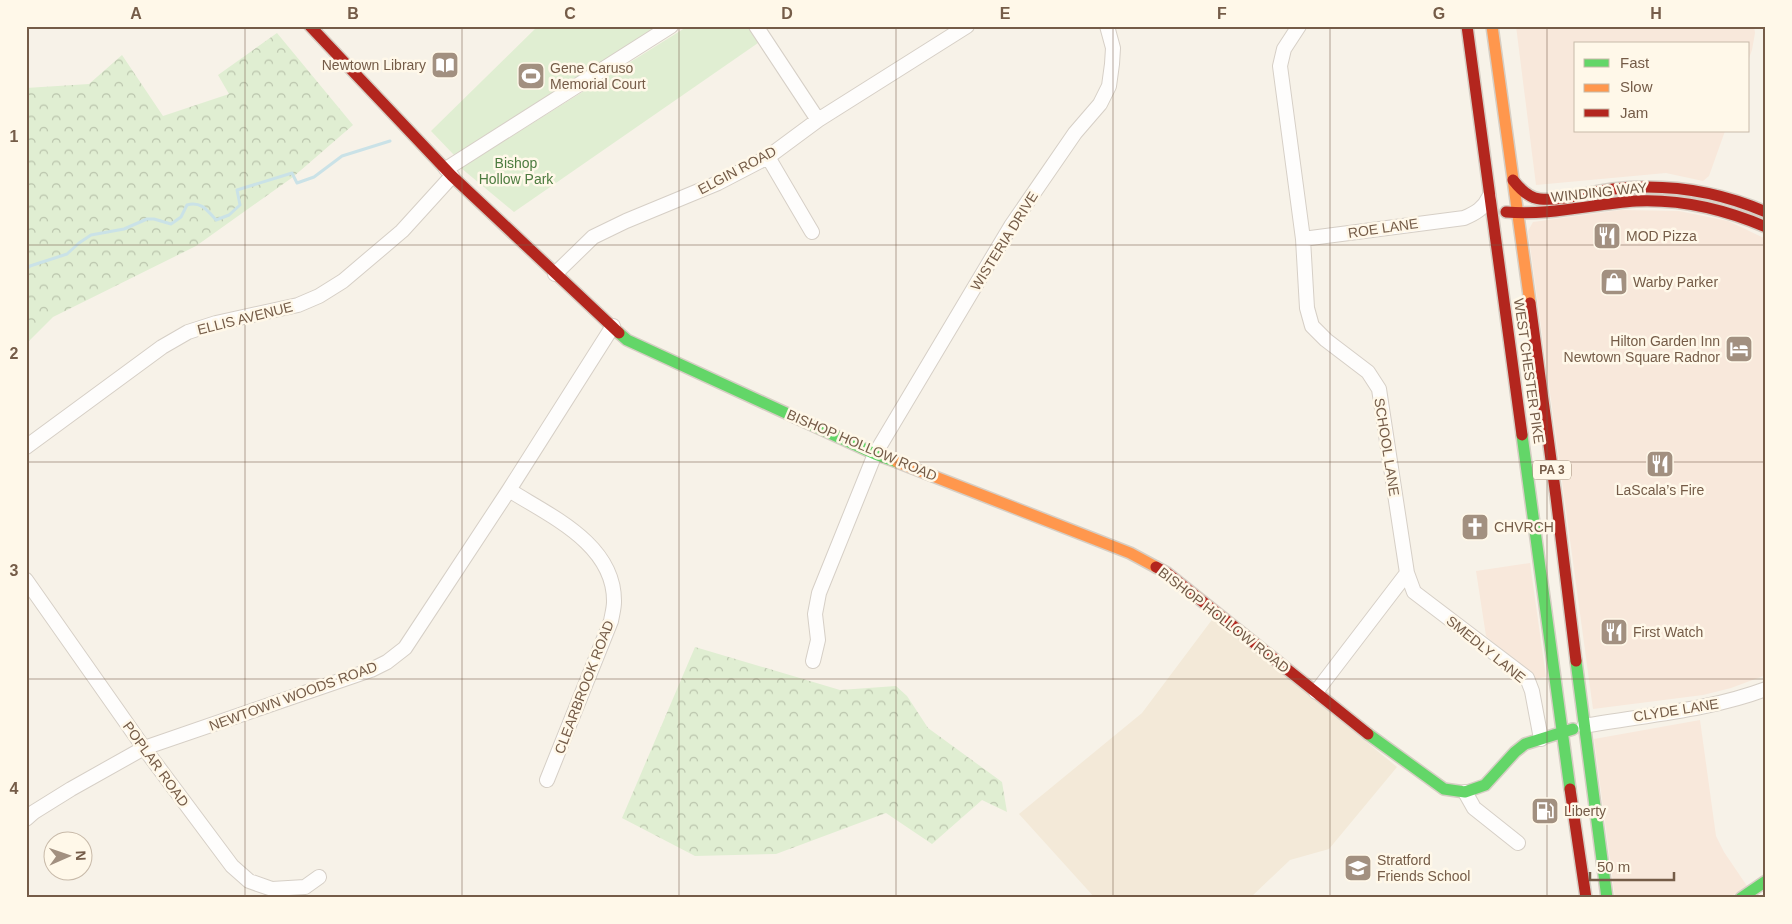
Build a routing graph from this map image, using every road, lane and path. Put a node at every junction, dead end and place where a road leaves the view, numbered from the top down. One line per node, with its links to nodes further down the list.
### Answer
1 (310, 26): 11 (main road, BISHOP HOLLOW ROAD)
2 (671, 26): 11 (street, ELLIS AVENUE)
3 (756, 26): 9 (street)
4 (967, 26): 9 (street, ELGIN ROAD)
5 (1108, 26): 25 (street, WISTERIA DRIVE)
6 (1299, 26): 21 (street, SCHOOL LANE)
7 (1467, 26): 13 (main road, WEST CHESTER PIKE / PA 3)
8 (1492, 26): 12 (main road, WEST CHESTER PIKE / PA 3)
9 (818, 120): 10 (street, ELGIN ROAD)
10 (768, 157): 19 (street); 22 (street, ELGIN ROAD)
11 (449, 172): 22 (main road, BISHOP HOLLOW ROAD); 24 (street, ELLIS AVENUE)
12 (1513, 180): 15 (main road, WINDING WAY); 16 (main road, WEST CHESTER PIKE / PA 3)
13 (1490, 193): 14 (main road, WEST CHESTER PIKE / PA 3); 17 (street, ROE LANE)
14 (1492, 211): 16 (main road, WINDING WAY); 20 (main road, WEST CHESTER PIKE / PA 3)
15 (1766, 212)
16 (1518, 214): 18 (main road, WINDING WAY); 32 (main road, WEST CHESTER PIKE / PA 3)
17 (1464, 218): 20 (street, ROE LANE); 21 (street, ROE LANE)
18 (1766, 227)
19 (812, 232)
20 (1496, 235): 33 (main road, WEST CHESTER PIKE / PA 3)
21 (1302, 239): 27 (street, SCHOOL LANE)
22 (555, 274): 23 (main road, BISHOP HOLLOW ROAD)
23 (613, 326): 25 (main road, BISHOP HOLLOW ROAD); 26 (street, NEWTOWN WOODS ROAD)
24 (26, 447)
25 (874, 454): 29 (street, WISTERIA DRIVE); 31 (main road, BISHOP HOLLOW ROAD)
26 (509, 490): 35 (street, NEWTOWN WOODS ROAD); 36 (street, CLEARBROOK ROAD)
27 (1407, 574): 31 (street); 34 (street, SMEDLY LANE)
28 (26, 580): 35 (street, POPLAR ROAD)
29 (812, 661)
30 (1766, 688): 32 (street, CLYDE LANE)
31 (1316, 692): 37 (main road, BISHOP HOLLOW ROAD)
32 (1584, 726): 33 (main road); 43 (main road, WEST CHESTER PIKE / PA 3)
33 (1562, 731): 34 (main road); 42 (main road, WEST CHESTER PIKE / PA 3)
34 (1541, 739): 37 (main road)
35 (144, 748): 38 (street, NEWTOWN WOODS ROAD); 40 (street, POPLAR ROAD)
36 (547, 780)
37 (1465, 792): 39 (street)
38 (26, 819)
39 (1518, 842)
40 (319, 877)
41 (1766, 882): 44 (main road)
42 (1586, 898)
43 (1607, 898)
44 (1741, 898)

